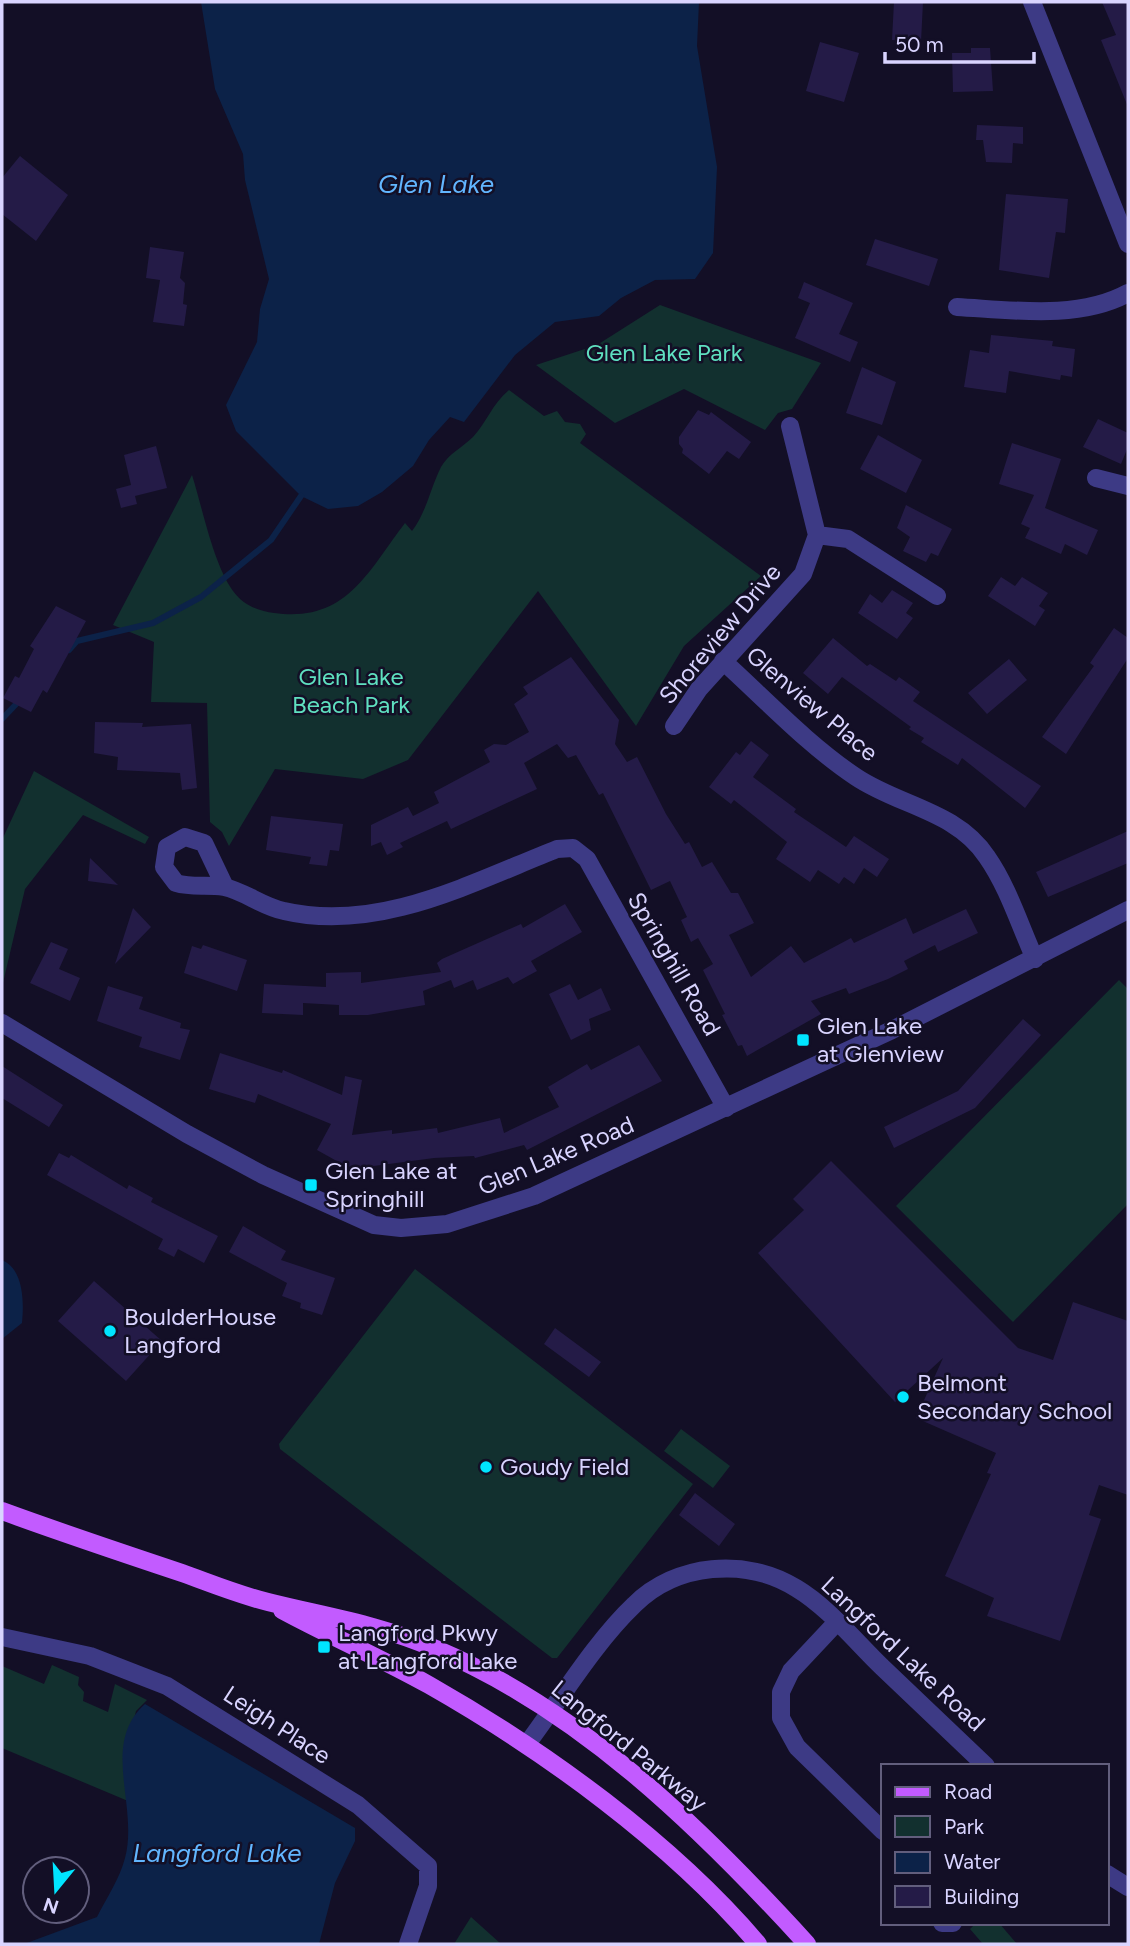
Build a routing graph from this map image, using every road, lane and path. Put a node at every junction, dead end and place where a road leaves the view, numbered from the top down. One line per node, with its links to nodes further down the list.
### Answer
1 (1032, 2): 2 (street)
2 (1128, 244)
3 (1128, 293): 4 (street)
4 (957, 307)
5 (790, 426): 8 (street)
6 (1096, 478): 7 (street)
7 (1128, 486)
8 (817, 535): 9 (street); 10 (street, Shoreview Drive)
9 (937, 596)
10 (723, 661): 11 (street, Shoreview Drive); 14 (street, Glenview Place)
11 (674, 726)
12 (225, 887): 16 (street, Springhill Road)
13 (1128, 910): 14 (street, Glen Lake Road)
14 (1035, 959): 16 (street, Glen Lake Road)
15 (2, 1023): 16 (street, Glen Lake Road)
16 (726, 1108)
17 (2, 1511): 18 (main road, Langford Parkway)
18 (266, 1602): 21 (main road, Langford Parkway); 22 (main road, Langford Parkway)
19 (836, 1623): 21 (street, Langford Lake Road); 23 (street, Langford Lake Road); 24 (street)
20 (2, 1637): 27 (street, Leigh Place)
21 (551, 1712): 22 (street, Langford Lake Road); 29 (main road, Langford Parkway)
22 (527, 1744): 28 (main road, Langford Parkway)
23 (984, 1764)
24 (881, 1829)
25 (1109, 1875): 26 (street)
26 (1128, 1887)
27 (408, 1944)
28 (758, 1944)
29 (807, 1944)

